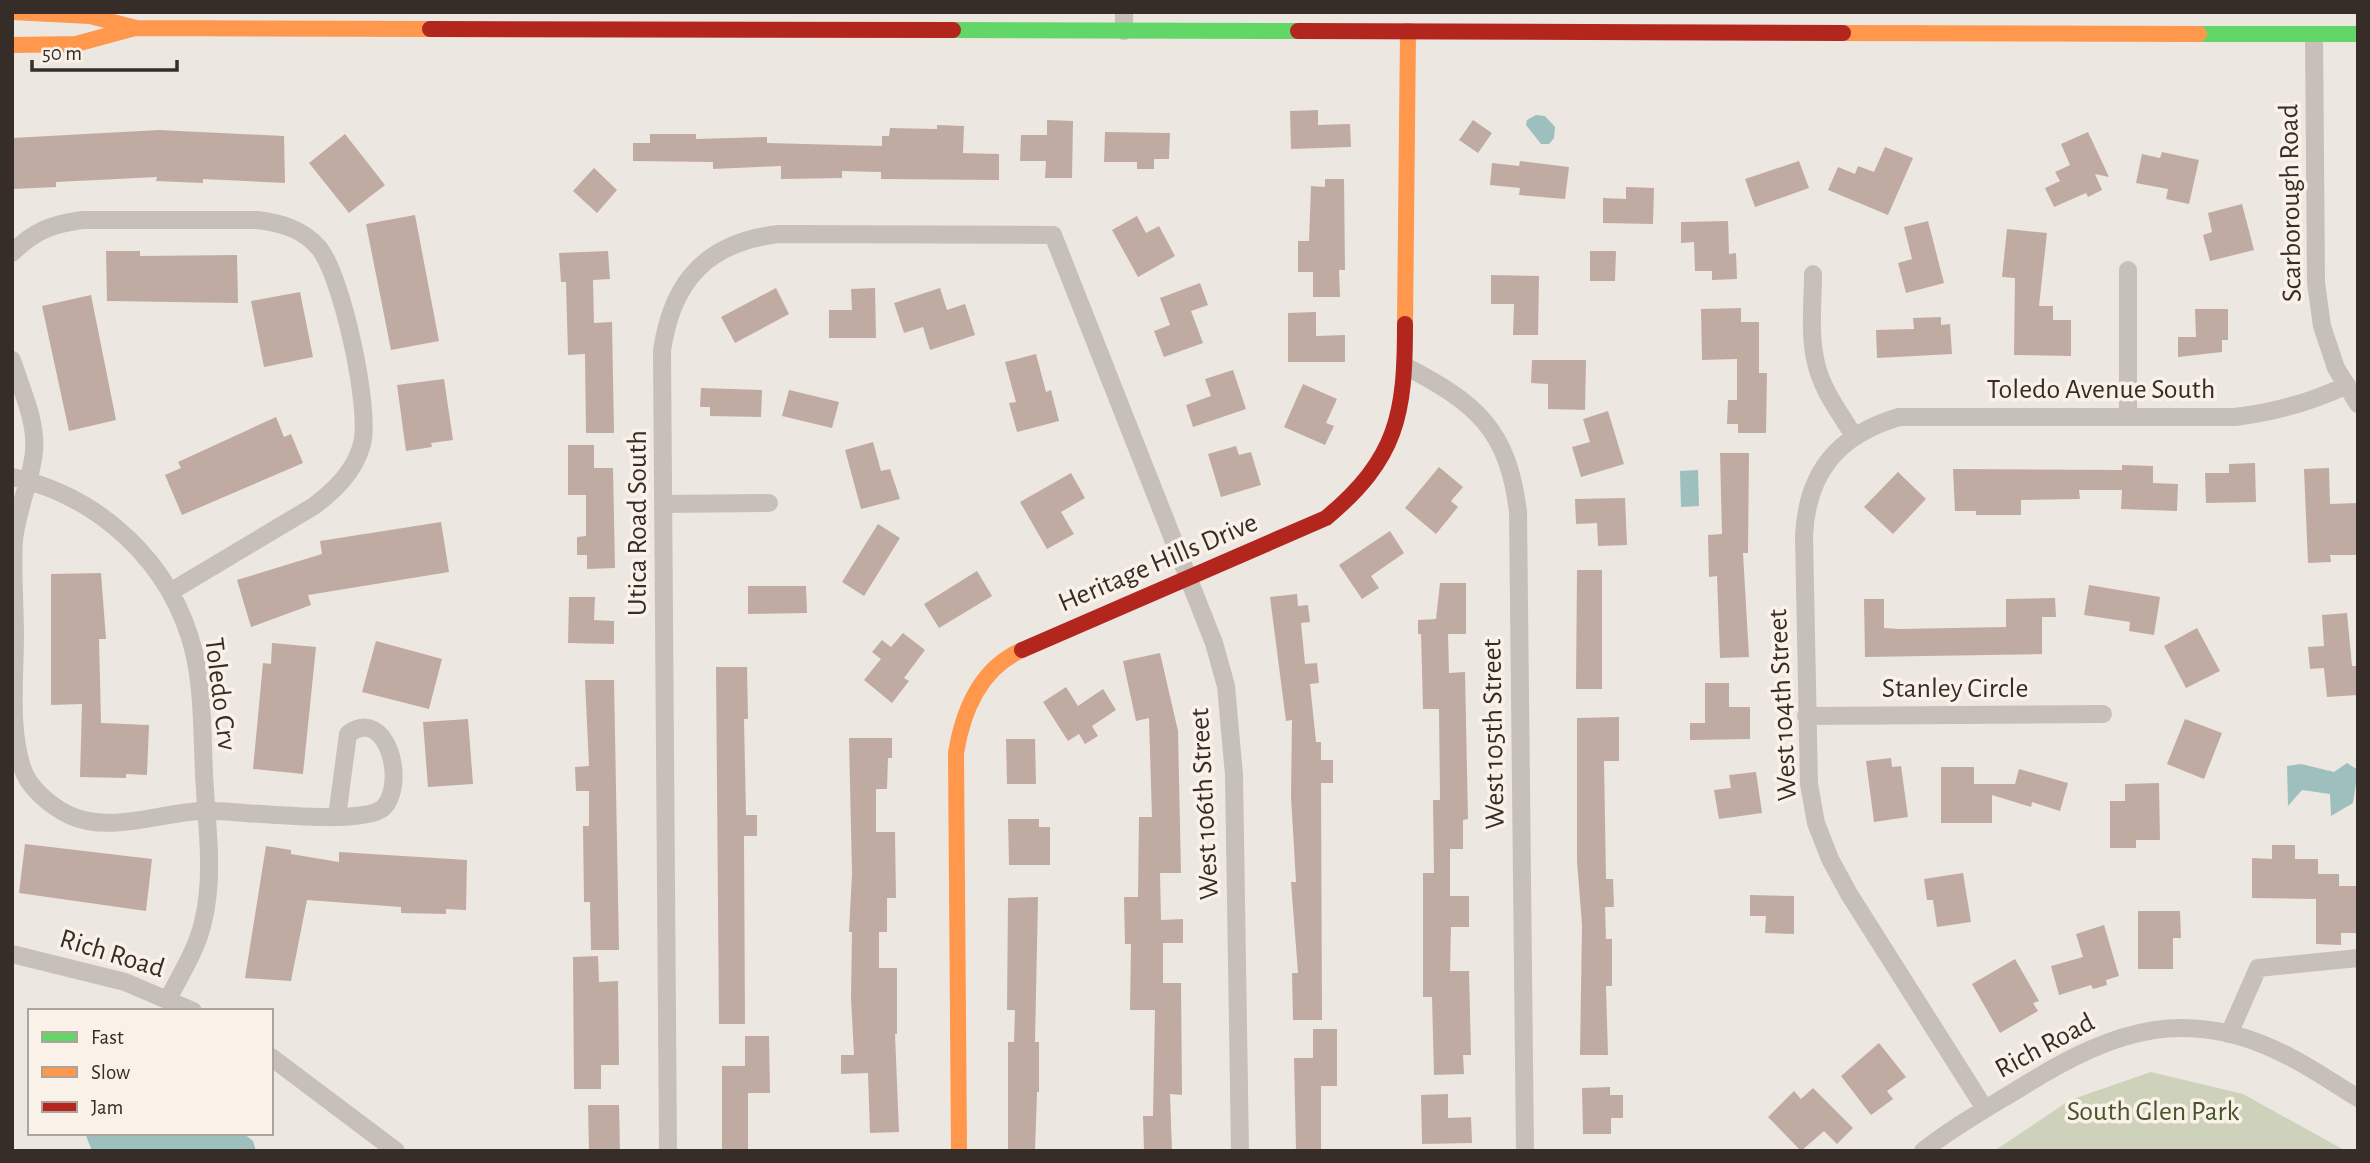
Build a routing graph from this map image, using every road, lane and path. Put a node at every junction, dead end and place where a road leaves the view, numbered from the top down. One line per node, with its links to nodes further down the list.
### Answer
1 (12, 12): 3 (main road)
2 (1124, 12): 4 (street)
3 (136, 28): 4 (main road); 8 (main road)
4 (1124, 31): 5 (main road)
5 (1408, 31): 7 (main road); 14 (main road, Heritage Hills Drive)
6 (2358, 34): 7 (main road)
7 (2314, 35): 15 (street, Scarborough Road)
8 (12, 45)
9 (1053, 235): 21 (street, Utica Road South); 22 (street, West 106th Street)
10 (12, 253): 23 (street)
11 (2128, 270): 17 (street)
12 (1813, 274): 18 (street)
13 (12, 360): 19 (street)
14 (1405, 366): 22 (main road, Heritage Hills Drive); 40 (street, West 105th Street)
15 (2347, 385): 16 (street, Scarborough Road); 17 (street, Toledo Avenue South)
16 (2358, 404)
17 (2128, 417): 18 (street, Toledo Avenue South)
18 (1854, 436): 25 (street, West 104th Street)
19 (20, 478): 23 (street, Toledo Crv); 26 (street)
20 (769, 503): 21 (street)
21 (664, 505): 37 (street, Utica Road South)
22 (1188, 580): 38 (main road, Heritage Hills Drive); 39 (street, West 106th Street)
23 (170, 592): 26 (street, Toledo Crv)
24 (2103, 714): 25 (street, Stanley Circle)
25 (1806, 716): 35 (street, West 104th Street)
26 (206, 810): 27 (street); 30 (street, Toledo Crv)
27 (337, 817): 27 (street)
28 (12, 954): 30 (street, Rich Road)
29 (2358, 958): 32 (street)
30 (168, 999): 31 (street, Rich Road)
31 (189, 1009)
32 (2229, 1034): 34 (street, Rich Road); 35 (street, Rich Road)
33 (273, 1059): 36 (street)
34 (2358, 1098)
35 (1985, 1109): 41 (street, Rich Road)
36 (396, 1151)
37 (668, 1151)
38 (959, 1151)
39 (1240, 1151)
40 (1525, 1151)
41 (1923, 1151)

